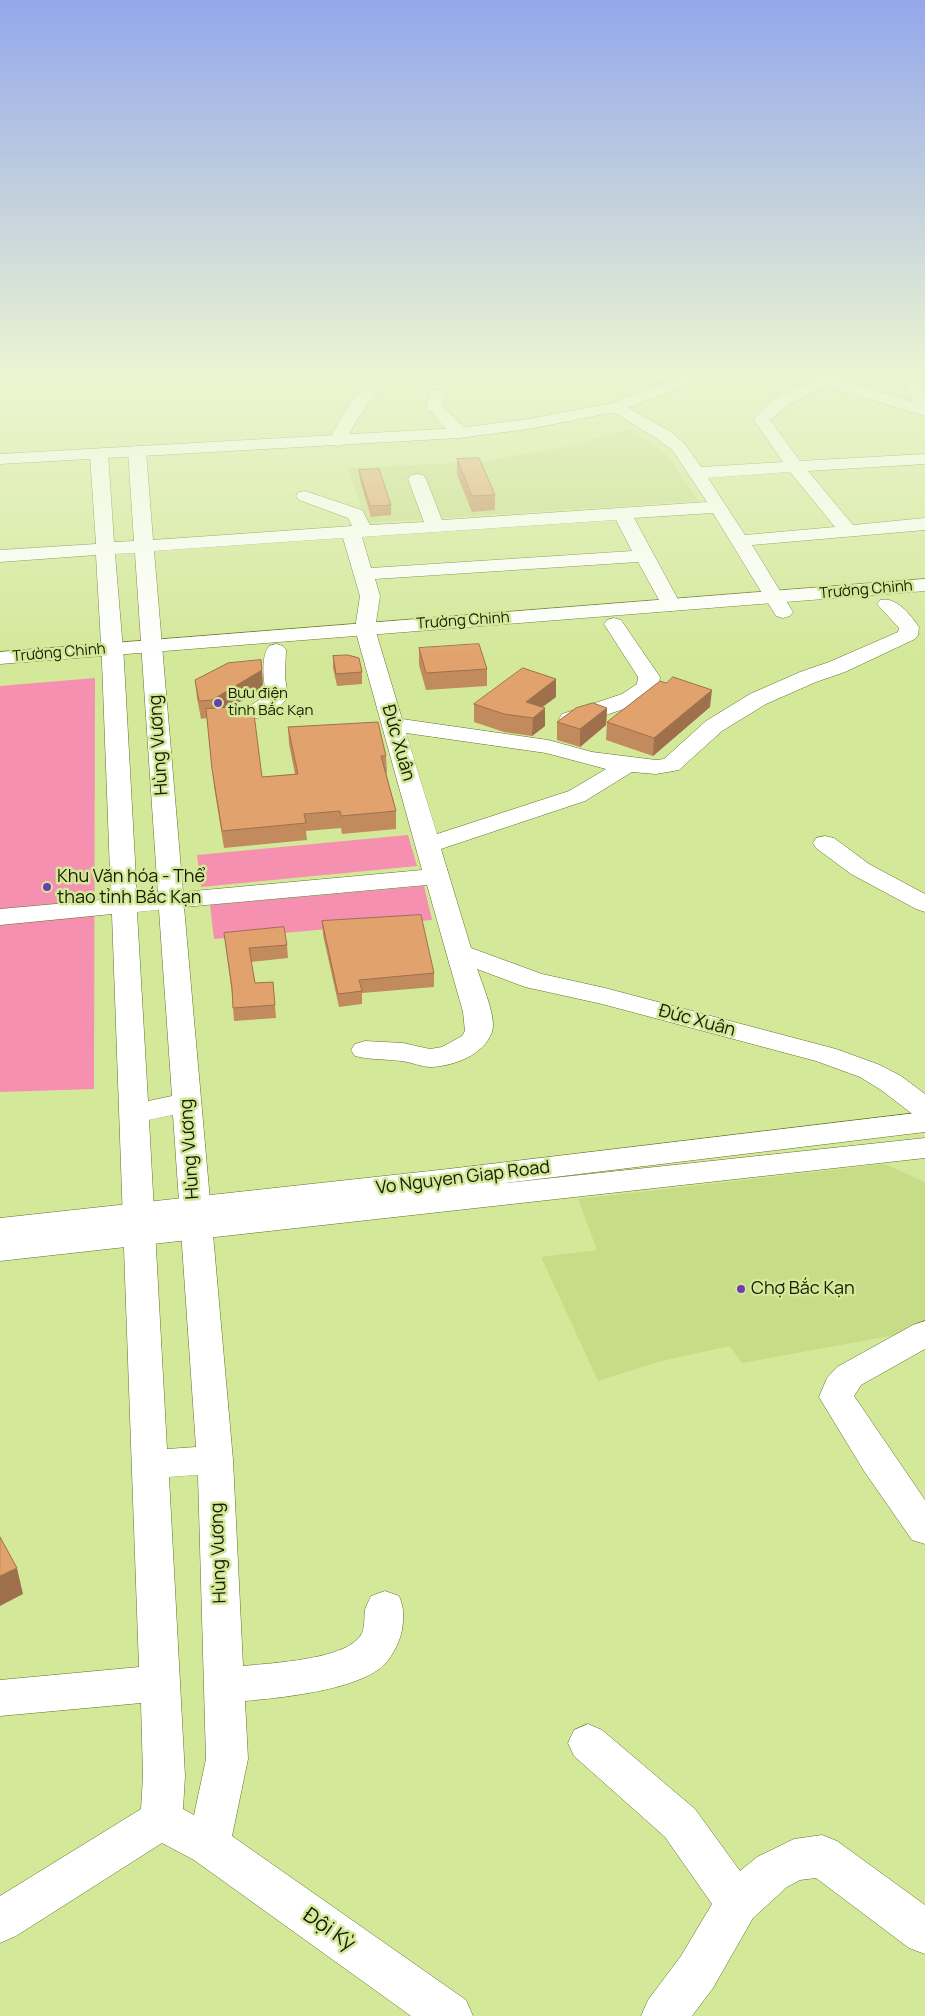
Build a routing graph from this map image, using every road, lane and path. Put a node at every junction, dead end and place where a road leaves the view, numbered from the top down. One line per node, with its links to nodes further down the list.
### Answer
1 (100, 469): 17 (main road)
2 (138, 469): 16 (main road, Hùng Vương)
3 (692, 469): 6 (main road)
4 (760, 469): 6 (main road)
5 (797, 469): 13 (main road)
6 (695, 473): 9 (main road)
7 (417, 478): 12 (main road)
8 (305, 496): 14 (main road, Đức Xuân)
9 (719, 507): 10 (main road); 15 (main road)
10 (622, 514): 12 (main road); 19 (main road)
11 (925, 524): 13 (main road)
12 (436, 526): 14 (main road)
13 (848, 531): 15 (main road)
14 (357, 532): 16 (main road); 20 (main road, Đức Xuân)
15 (739, 541): 25 (main road)
16 (144, 546): 17 (main road); 29 (main road, Hùng Vương)
17 (105, 549): 18 (main road); 30 (main road)
18 (0, 556)
19 (645, 556): 20 (main road); 24 (main road)
20 (363, 574): 27 (main road, Đức Xuân)
21 (925, 585): 25 (main road, Trường Chinh)
22 (925, 602): 23 (main road, Trường Chinh)
23 (887, 604): 25 (main road, Trường Chinh); 36 (main road)
24 (671, 605): 25 (main road, Trường Chinh); 26 (main road, Trường Chinh)
25 (778, 605): 26 (main road, Trường Chinh)
26 (611, 617): 27 (main road, Trường Chinh); 34 (main road)
27 (367, 636): 28 (main road, Trường Chinh); 29 (main road, Trường Chinh); 35 (main road, Đức Xuân)
28 (276, 650): 29 (main road, Trường Chinh); 33 (main road)
29 (151, 652): 30 (main road, Trường Chinh); 40 (main road, Hùng Vương)
30 (112, 655): 31 (main road, Trường Chinh); 32 (main road, Trường Chinh); 42 (main road)
31 (0, 658)
32 (0, 670)
33 (255, 713)
34 (568, 719)
35 (393, 724): 36 (main road); 38 (main road, Đức Xuân)
36 (627, 765): 38 (main road)
37 (825, 843): 41 (main road)
38 (428, 845): 39 (main road, Đức Xuân)
39 (437, 876): 40 (main road); 44 (main road, Đức Xuân)
40 (171, 901): 42 (main road); 46 (main road, Hùng Vương)
41 (925, 904)
42 (124, 906): 43 (main road); 48 (main road)
43 (0, 917)
44 (460, 953): 45 (main road, Đức Xuân); 47 (main road, Đức Xuân)
45 (365, 1050)
46 (186, 1103): 48 (main road); 51 (main road, Hùng Vương)
47 (925, 1109)
48 (133, 1113): 52 (main road)
49 (925, 1122): 51 (main road, Vo Nguyen Giap Road)
50 (925, 1148): 51 (main road, Vo Nguyen Giap Road)
51 (195, 1218): 52 (main road, Vo Nguyen Giap Road); 56 (main road, Hùng Vương)
52 (138, 1224): 53 (main road, Vo Nguyen Giap Road); 54 (main road, Vo Nguyen Giap Road); 57 (main road)
53 (0, 1228)
54 (0, 1250)
55 (925, 1334): 58 (main road)
56 (215, 1460): 57 (main road); 61 (main road, Hùng Vương)
57 (149, 1464): 60 (main road)
58 (925, 1529)
59 (385, 1608): 61 (main road)
60 (160, 1684): 62 (main road); 64 (main road)
61 (224, 1685): 65 (main road, Hùng Vương)
62 (0, 1698)
63 (588, 1743): 66 (main road)
64 (161, 1820): 65 (main road, Đội Kỳ); 67 (main road)
65 (209, 1845): 69 (main road, Đội Kỳ)
66 (737, 1903): 68 (main road); 70 (main road)
67 (0, 1921)
68 (925, 1932)
69 (450, 2016)
70 (664, 2016)

